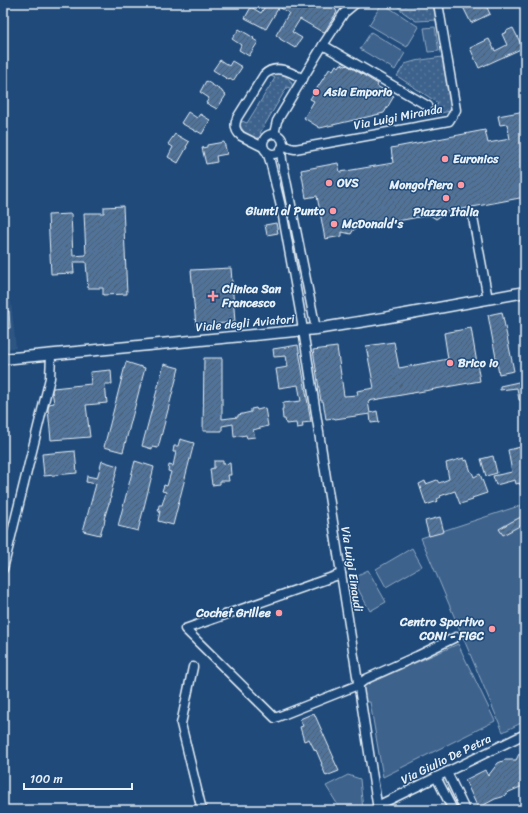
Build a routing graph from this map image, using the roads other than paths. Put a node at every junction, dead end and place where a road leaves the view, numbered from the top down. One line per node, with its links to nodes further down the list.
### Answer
1 (356, 3): 3 (street)
2 (438, 3): 7 (street, Via Luigi Miranda)
3 (323, 44): 4 (street); 5 (street, Via Luigi Miranda)
4 (302, 79): 6 (street); 8 (street)
5 (428, 106)
6 (274, 134): 7 (street); 8 (street)
7 (282, 147): 8 (street); 9 (street)
8 (265, 150): 10 (street)
9 (285, 174): 10 (street); 12 (street)
10 (274, 177): 13 (street)
11 (473, 218): 15 (street)
12 (300, 250): 13 (street); 16 (street)
13 (289, 252): 17 (street)
14 (525, 292): 15 (main road, Viale degli Aviatori)
15 (488, 299): 16 (main road, Viale degli Aviatori)
16 (316, 329): 17 (main road, Viale degli Aviatori)
17 (303, 331): 18 (main road, Viale degli Aviatori); 21 (street, Via Luigi Einaudi)
18 (52, 355): 19 (main road, Viale degli Aviatori); 20 (street)
19 (3, 359)
20 (3, 569)
21 (341, 574): 24 (street, Via Luigi Einaudi); 24 (street)
22 (456, 637): 24 (street)
23 (193, 667): 29 (street)
24 (358, 685): 28 (street, Via Luigi Einaudi)
25 (525, 734): 26 (street, Via Giulio De Petra)
26 (447, 772): 27 (street, Via Giulio De Petra); 31 (street)
27 (436, 777): 28 (street, Via Giulio De Petra); 30 (street)
28 (377, 808)
29 (202, 810)
30 (453, 810)
31 (464, 810)

